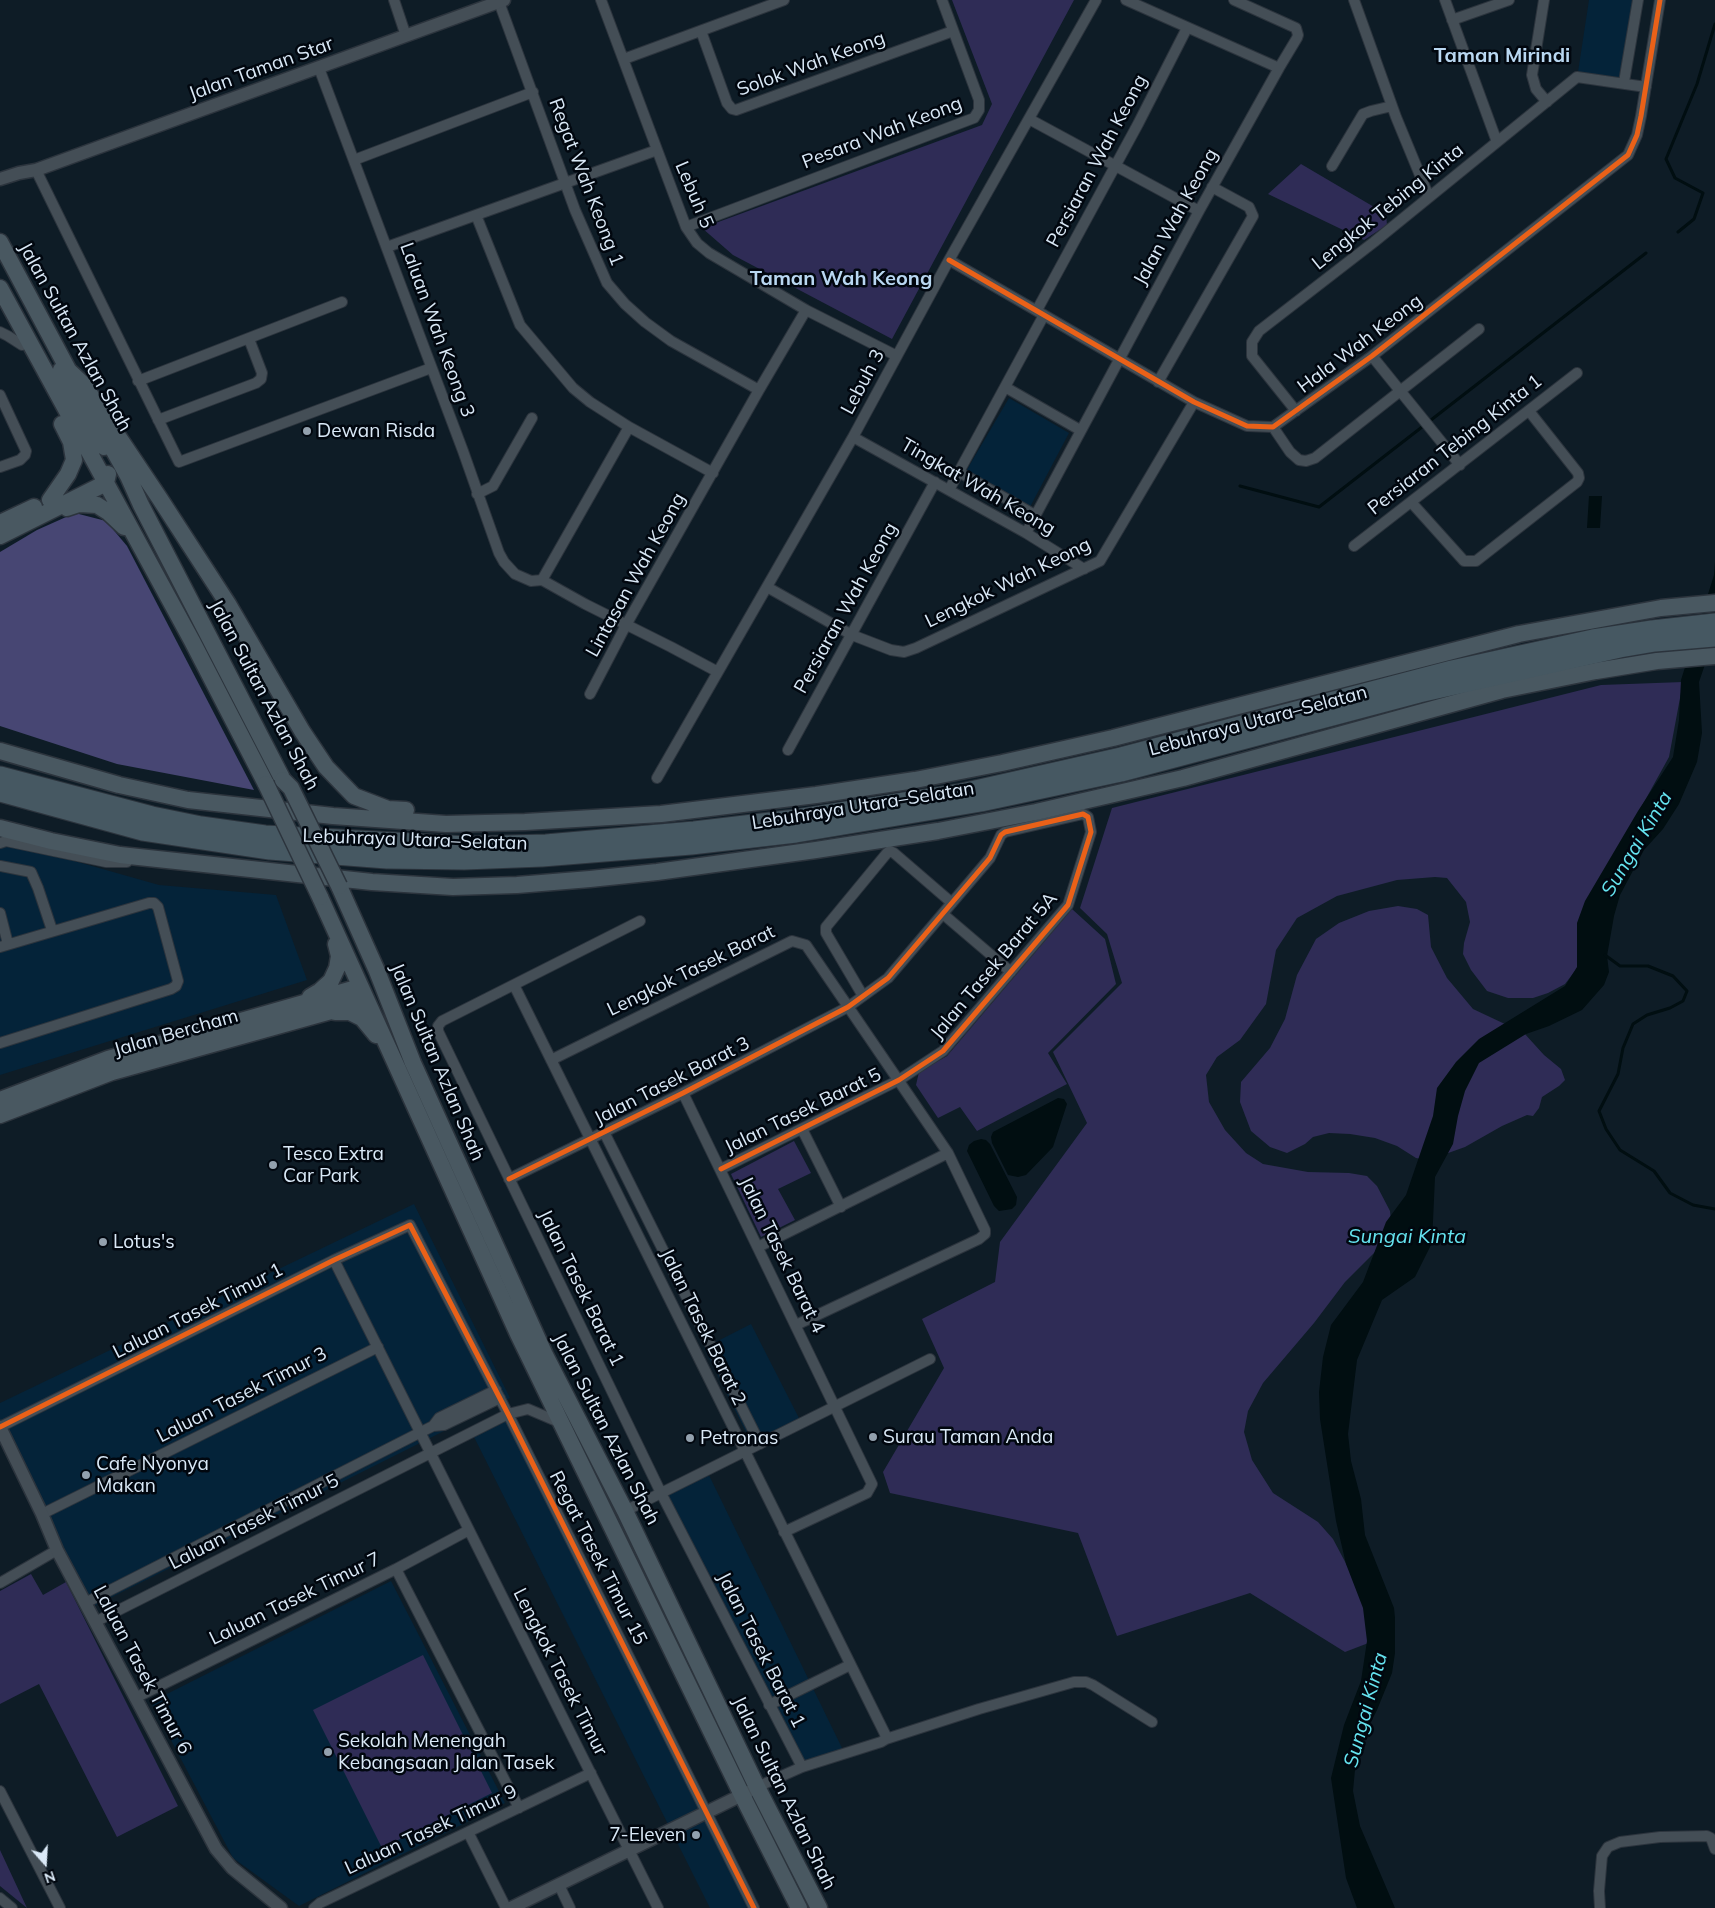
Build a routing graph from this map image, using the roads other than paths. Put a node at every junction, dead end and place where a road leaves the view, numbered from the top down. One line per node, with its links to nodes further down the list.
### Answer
1 (394, 0): 21 (street)
2 (601, 0): 22 (street, Lebuh 5)
3 (784, 0): 19 (street)
4 (942, 0): 20 (street, Pesara Wah Keong)
5 (1096, 0): 30 (street, Lebuh 3)
6 (1126, 0): 16 (street)
7 (1153, 0): 16 (street)
8 (1234, 0): 24 (street, Jalan Wah Keong)
9 (1354, 0): 29 (street)
10 (1445, 0): 17 (street)
11 (1508, 0): 17 (street)
12 (1544, 0): 28 (street)
13 (1638, 0): 25 (street)
14 (1660, 0): 26 (street, Hala Wah Keong)
15 (502, 1): 21 (street, Jalan Taman Star); 27 (street, Regat Wah Keong 1)
16 (1148, 10): 18 (street)
17 (1452, 20): 31 (street)
18 (1187, 28): 24 (street); 34 (street, Persiaran Wah Keong)
19 (700, 31): 20 (street, Solok Wah Keong); 22 (street)
20 (953, 31): 44 (street, Pesara Wah Keong)
21 (406, 36): 23 (street, Jalan Taman Star)
22 (624, 59): 32 (street, Lebuh 5)
23 (320, 68): 33 (street, Laluan Wah Keong 3); 36 (street, Jalan Taman Star)
24 (1279, 68): 40 (street, Jalan Wah Keong)
25 (1624, 82): 26 (street, Lengkok Tebing Kinta); 28 (street, Lengkok Tebing Kinta)
26 (1646, 86): 59 (street, Hala Wah Keong)
27 (533, 92): 33 (street); 38 (street, Regat Wah Keong 1)
28 (1547, 102): 31 (street, Lengkok Tebing Kinta)
29 (1392, 106): 35 (street); 41 (street)
30 (1029, 119): 34 (street); 48 (street, Lebuh 3)
31 (1497, 142): 41 (street, Lengkok Tebing Kinta)
32 (657, 150): 38 (street); 44 (street, Lebuh 5)
33 (354, 160): 46 (street, Laluan Wah Keong 3)
34 (1115, 166): 42 (street); 53 (street, Persiaran Wah Keong)
35 (1332, 166)
36 (33, 171): 37 (street, Jalan Taman Star); 39 (street, Jalan Taman Star); 64 (street)
37 (0, 179)
38 (565, 183): 43 (street); 67 (street, Regat Wah Keong 1)
39 (0, 187)
40 (1212, 187): 42 (street, Jalan Wah Keong); 65 (street)
41 (1429, 197): 71 (street, Lengkok Tebing Kinta)
42 (1199, 211): 60 (street, Jalan Wah Keong)
43 (476, 215): 46 (street); 76 (street)
44 (686, 227): 52 (street, Lebuh 5)
45 (0, 242): 62 (main road, Jalan Sultan Azlan Shah)
46 (387, 247): 61 (street, Laluan Wah Keong 3)
47 (0, 257): 81 (main road)
48 (949, 260): 53 (street); 58 (street, Lebuh 3)
49 (0, 288): 81 (main road, Jalan Sultan Azlan Shah)
50 (342, 302): 56 (street)
51 (0, 304): 57 (main road)
52 (806, 310): 58 (street, Lebuh 5); 67 (street, Lintasan Wah Keong)
53 (1040, 312): 60 (street); 66 (street, Persiaran Wah Keong)
54 (1479, 329): 68 (street)
55 (0, 332): 57 (street)
56 (249, 339): 64 (street); 74 (street)
57 (22, 345): 89 (main road)
58 (898, 356): 78 (street, Lebuh 3)
59 (1372, 356): 68 (street); 71 (street, Hala Wah Keong)
60 (1118, 358): 65 (street); 77 (street, Jalan Wah Keong)
61 (431, 368): 74 (street); 86 (street, Laluan Wah Keong 3)
62 (67, 369): 88 (main road, Jalan Sultan Azlan Shah); 115 (main road)
63 (1577, 372): 72 (street, Persiaran Tebing Kinta 1)
64 (138, 381): 74 (street)
65 (1158, 382): 70 (street)
66 (1005, 387): 77 (street); 82 (street, Persiaran Wah Keong)
67 (759, 390): 83 (street, Lintasan Wah Keong)
68 (1400, 390): 75 (street); 79 (street)
69 (0, 395): 80 (street)
70 (1194, 402): 75 (street); 96 (street, Lengkok Wah Keong)
71 (1296, 411): 75 (street, Hala Wah Keong)
72 (1529, 411): 79 (street, Persiaran Tebing Kinta 1); 87 (street)
73 (532, 418): 86 (street)
74 (158, 420)
75 (1273, 426)
76 (629, 427): 83 (street); 97 (street)
77 (1080, 430): 90 (street, Jalan Wah Keong)
78 (853, 437): 84 (street, Tingkat Wah Keong); 98 (street, Lebuh 3)
79 (1460, 465): 87 (street, Persiaran Tebing Kinta 1)
80 (0, 467)
81 (103, 469): 88 (main road); 89 (main road); 94 (main road, Jalan Sultan Azlan Shah)
82 (958, 472): 85 (street, Persiaran Wah Keong); 90 (street, Tingkat Wah Keong)
83 (713, 473): 101 (street, Lintasan Wah Keong)
84 (935, 482): 85 (street, Tingkat Wah Keong); 102 (street, Persiaran Wah Keong)
85 (949, 490): 92 (street, Tingkat Wah Keong)
86 (477, 494): 97 (street, Laluan Wah Keong 3)
87 (1411, 502): 95 (street, Persiaran Tebing Kinta 1)
88 (141, 505): 121 (main road, Jalan Sultan Azlan Shah, bridge)
89 (49, 506): 91 (main road); 93 (main road); 94 (main road)
90 (1035, 515): 92 (street, Jalan Wah Keong)
91 (0, 523)
92 (1026, 533): 96 (street, Tingkat Wah Keong)
93 (0, 536)
94 (138, 544): 121 (main road, Jalan Sultan Azlan Shah, bridge)
95 (1354, 546)
96 (1084, 569): 102 (street, Lengkok Wah Keong)
97 (542, 580): 101 (street, Laluan Wah Keong 3)
98 (767, 587): 102 (street, Lengkok Wah Keong); 106 (street, Lebuh 3)
99 (1715, 603): 115 (main road)
100 (1715, 623): 103 (highway, Lebuhraya Utara–Selatan)
101 (626, 625): 106 (street, Laluan Wah Keong 3); 107 (street, Lintasan Wah Keong)
102 (852, 635): 109 (street, Persiaran Wah Keong)
103 (1653, 636): 104 (highway, Lebuhraya Utara–Selatan); 111 (highway, Lebuhraya Utara–Selatan); 114 (highway, Lebuhraya Utara–Selatan)
104 (1715, 637)
105 (1715, 656): 119 (main road)
106 (718, 672): 112 (street, Lebuh 3)
107 (590, 694)
108 (0, 741): 113 (main road)
109 (788, 750)
110 (0, 751): 113 (main road)
111 (0, 776)
112 (657, 778)
113 (119, 785): 115 (main road)
114 (0, 792)
115 (525, 822)
116 (1036, 825): 122 (street, Jalan Tasek Barat 3); 129 (street, Jalan Tasek Barat 5A)
117 (0, 828): 119 (main road)
118 (0, 843): 119 (street)
119 (168, 861)
120 (0, 866): 127 (street)
121 (330, 891): 125 (main road, Jalan Sultan Azlan Shah); 131 (main road); 135 (main road, Jalan Sultan Azlan Shah)
122 (952, 903): 124 (street, Jalan Tasek Barat 3); 132 (street)
123 (0, 913): 128 (street)
124 (943, 914): 129 (street); 132 (street, Jalan Tasek Barat 3)
125 (329, 920): 131 (main road, Jalan Sultan Azlan Shah); 136 (main road)
126 (640, 921): 130 (street, Jalan Tasek Barat 1)
127 (52, 930): 128 (street); 137 (street)
128 (4, 945)
129 (1011, 972): 140 (street, Jalan Tasek Barat 5A)
130 (514, 985): 138 (street, Jalan Tasek Barat 2); 149 (street, Jalan Tasek Barat 1)
131 (366, 993): 134 (main road, Jalan Bercham); 135 (main road); 136 (main road, Jalan Bercham); 139 (main road, Jalan Sultan Azlan Shah)
132 (864, 996): 133 (street, Jalan Tasek Barat 3)
133 (848, 1007): 138 (street, Lengkok Tasek Barat); 140 (street, Lengkok Tasek Barat); 141 (street, Jalan Tasek Barat 3)
134 (324, 1012): 139 (main road); 143 (main road, Jalan Bercham)
135 (394, 1016): 167 (main road, Jalan Sultan Azlan Shah)
136 (198, 1034): 142 (main road, Jalan Bercham)
137 (0, 1043)
138 (551, 1060): 146 (street, Jalan Tasek Barat 2)
139 (400, 1073): 160 (main road, Jalan Sultan Azlan Shah)
140 (899, 1080): 144 (street, Jalan Tasek Barat 5); 147 (street, Lengkok Tasek Barat)
141 (683, 1093): 145 (street, Jalan Tasek Barat 3); 148 (street, Jalan Tasek Barat 4)
142 (0, 1100)
143 (0, 1115)
144 (802, 1129): 148 (street, Jalan Tasek Barat 5); 150 (street)
145 (604, 1132): 146 (street, Jalan Tasek Barat 3); 163 (street)
146 (590, 1139): 149 (street, Jalan Tasek Barat 3); 164 (street, Jalan Tasek Barat 2)
147 (948, 1153): 150 (street); 154 (street, Lengkok Tasek Barat)
148 (720, 1169): 152 (street, Jalan Tasek Barat 4)
149 (509, 1179): 166 (street, Jalan Tasek Barat 1)
150 (841, 1207): 152 (street)
151 (410, 1224): 153 (street, Laluan Tasek Timur 1); 157 (street, Regat Tasek Timur 15)
152 (758, 1247): 154 (street, Jalan Tasek Barat 4)
153 (334, 1260): 155 (street, Lengkok Tasek Timur); 161 (street, Laluan Tasek Timur 1)
154 (796, 1325): 158 (street, Jalan Tasek Barat 4)
155 (378, 1347): 162 (street, Lengkok Tasek Timur); 168 (street, Laluan Tasek Timur 3)
156 (930, 1359): 158 (street)
157 (498, 1394): 159 (street, Regat Tasek Timur 15); 162 (street)
158 (836, 1406): 163 (street); 170 (street, Jalan Tasek Barat 4)
159 (508, 1414): 160 (street); 165 (street); 187 (street, Regat Tasek Timur 15)
160 (562, 1424): 185 (main road, Jalan Sultan Azlan Shah)
161 (0, 1427): 168 (street, Laluan Tasek Timur 6)
162 (421, 1432): 165 (street, Lengkok Tasek Timur); 174 (street)
163 (760, 1444): 164 (street)
164 (745, 1452): 166 (street); 170 (street, Jalan Tasek Barat 2)
165 (430, 1453): 169 (street, Lengkok Tasek Timur); 175 (street, Laluan Tasek Timur 5)
166 (661, 1494): 167 (street); 178 (street, Jalan Tasek Barat 1)
167 (625, 1511): 183 (main road, Jalan Sultan Azlan Shah)
168 (42, 1514): 171 (street, Laluan Tasek Timur 6)
169 (469, 1530): 172 (street, Laluan Tasek Timur 7); 182 (street, Lengkok Tasek Timur)
170 (784, 1532): 176 (street, Jalan Tasek Barat 2)
171 (57, 1550): 173 (street); 174 (street, Laluan Tasek Timur 6)
172 (396, 1569): 177 (street, Laluan Tasek Timur 7); 186 (street)
173 (0, 1583)
174 (85, 1603): 175 (street, Laluan Tasek Timur 6)
175 (95, 1622): 177 (street, Laluan Tasek Timur 6)
176 (850, 1665): 178 (street); 180 (street, Jalan Tasek Barat 2)
177 (135, 1698): 195 (street, Laluan Tasek Timur 6)
178 (770, 1705): 181 (street, Jalan Tasek Barat 1)
179 (1152, 1722): 180 (street)
180 (886, 1739): 181 (street)
181 (802, 1767): 183 (street)
182 (591, 1773): 186 (street, Laluan Tasek Timur 9); 190 (street, Lengkok Tasek Timur)
183 (757, 1787): 185 (street); 203 (main road, Jalan Sultan Azlan Shah)
184 (0, 1791): 194 (street)
185 (742, 1795): 187 (street); 202 (main road, Jalan Sultan Azlan Shah)
186 (519, 1808): 188 (street, Laluan Tasek Timur 9)
187 (707, 1812): 190 (street); 201 (street, Regat Tasek Timur 15)
188 (468, 1832): 196 (street, Laluan Tasek Timur 9); 197 (street)
189 (1715, 1849): 204 (street)
190 (629, 1850): 191 (street); 200 (street, Lengkok Tasek Timur)
191 (558, 1884): 198 (street); 199 (street)
192 (0, 1898): 193 (street)
193 (12, 1908)
194 (60, 1908)
195 (281, 1908)
196 (314, 1908)
197 (506, 1908)
198 (511, 1908)
199 (570, 1908)
200 (658, 1908)
201 (754, 1908)
202 (799, 1908)
203 (819, 1908)
204 (1600, 1908)

